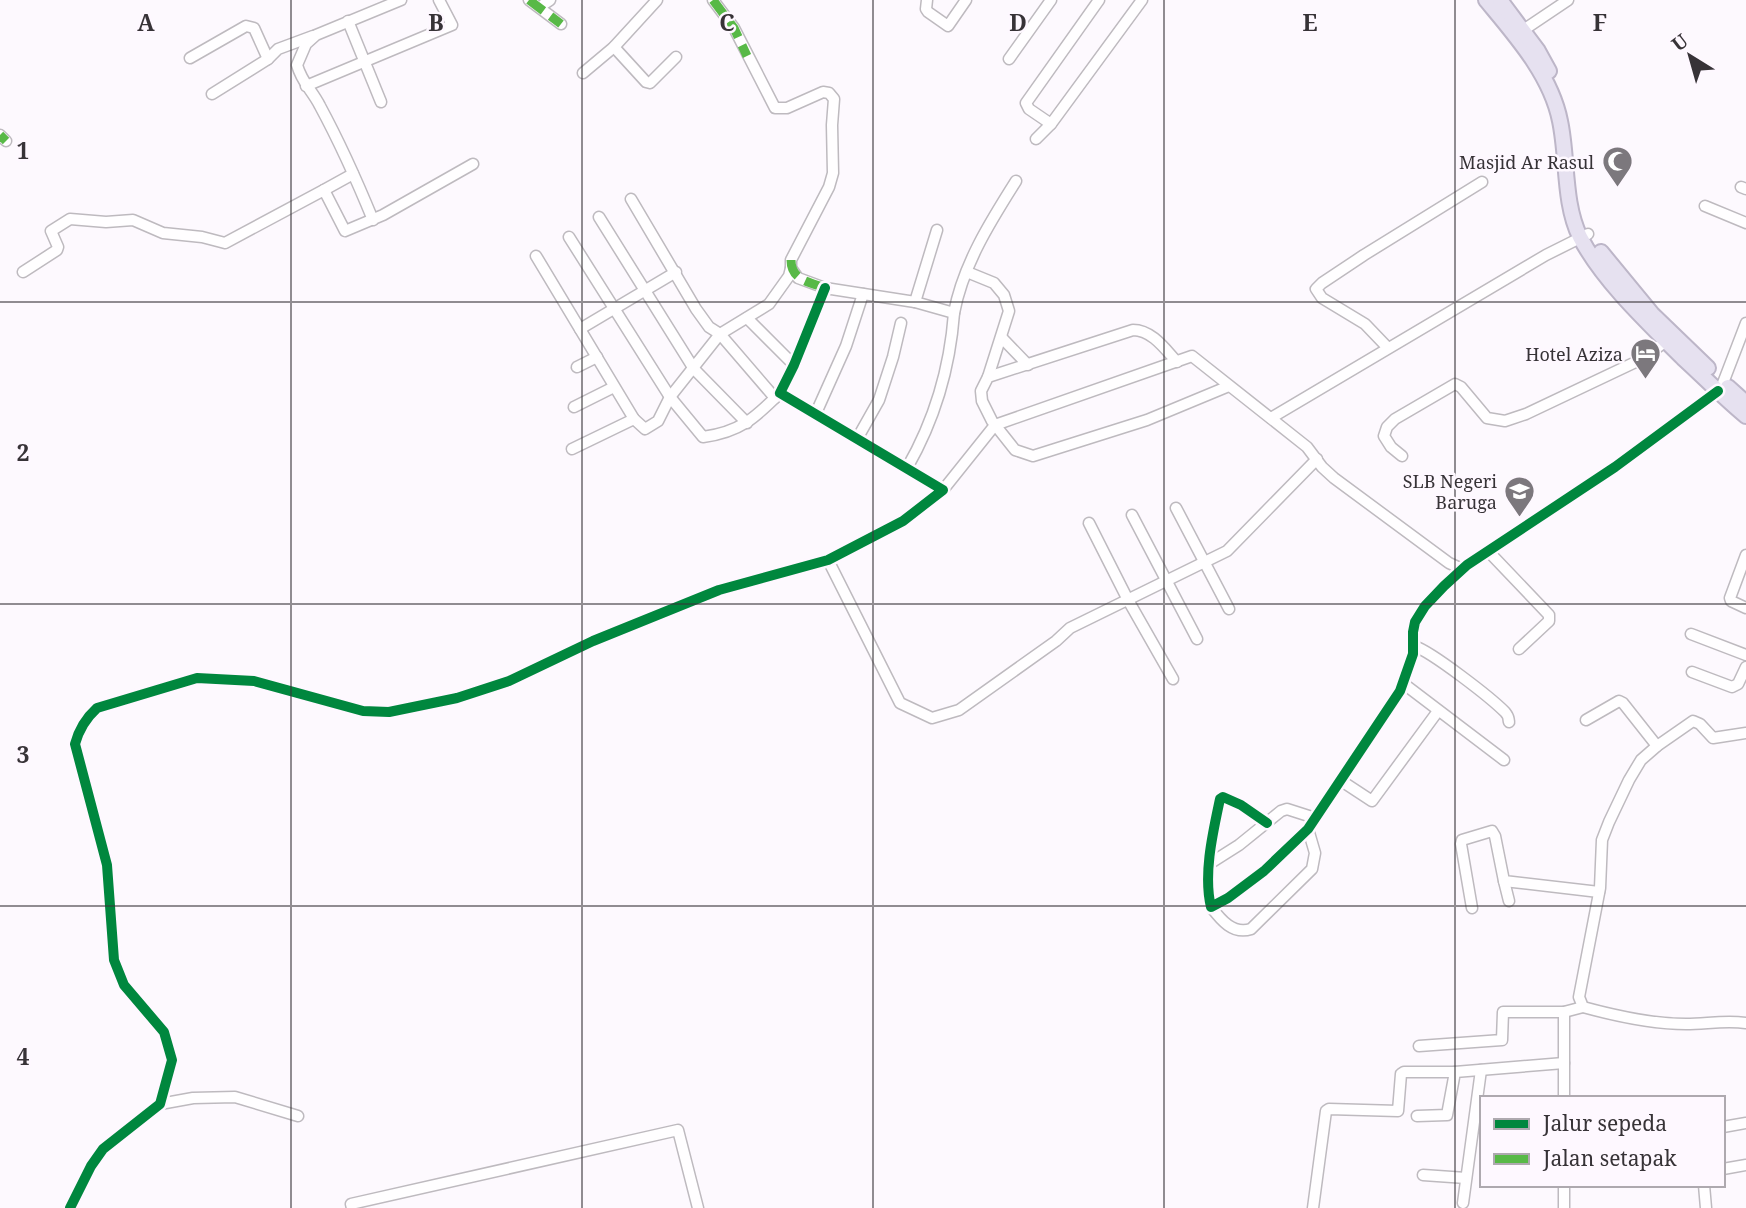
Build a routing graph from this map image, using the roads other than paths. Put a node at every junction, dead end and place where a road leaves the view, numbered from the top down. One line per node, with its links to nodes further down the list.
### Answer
1 (401, 0): 15 (street)
2 (439, 0): 24 (street)
3 (529, 0): 16 (street)
4 (657, 0): 19 (street)
5 (713, 0): 45 (street)
6 (927, 0): 7 (street)
7 (966, 0)
8 (1051, 0): 23 (street)
9 (1099, 0): 29 (street)
10 (1142, 0): 29 (street)
11 (1486, 0): 17 (highway)
12 (1500, 0): 17 (highway)
13 (1568, 0): 14 (street)
14 (1551, 5): 17 (street)
15 (348, 22): 18 (street); 24 (street)
16 (561, 24)
17 (1519, 34): 42 (highway)
18 (316, 35): 22 (street); 26 (street)
19 (614, 47): 20 (street); 25 (street)
20 (676, 57)
21 (190, 58): 22 (street)
22 (268, 59): 27 (street)
23 (1009, 59)
24 (365, 62): 26 (street); 28 (street)
25 (583, 73)
26 (306, 86): 32 (street)
27 (212, 94)
28 (381, 102)
29 (1051, 124): 30 (street)
30 (1036, 139)
31 (473, 163): 39 (street)
32 (353, 174): 35 (street); 39 (street)
33 (1016, 181): 48 (street)
34 (1482, 182): 62 (street)
35 (324, 191): 39 (street); 46 (street)
36 (631, 199): 47 (street)
37 (1705, 206): 40 (street)
38 (599, 217): 50 (street)
39 (373, 220)
40 (1746, 223)
41 (937, 230): 52 (street)
42 (1584, 236): 61 (highway); 62 (street); 72 (highway)
43 (569, 237): 53 (street)
44 (536, 256): 58 (street)
45 (791, 268): 49 (street); 55 (street)
46 (23, 272)
47 (676, 272): 50 (street); 59 (street)
48 (967, 272): 54 (street); 60 (street)
49 (825, 288): 51 (street); 65 (street)
50 (644, 292): 53 (street); 68 (street)
51 (863, 294): 52 (street); 77 (street)
52 (915, 303): 54 (street)
53 (613, 310): 58 (street); 74 (street)
54 (954, 313): 87 (street)
55 (747, 318): 59 (street); 65 (street)
56 (901, 323): 83 (street)
57 (1746, 323): 72 (street)
58 (580, 329): 63 (street)
59 (720, 334): 68 (street); 73 (street)
60 (1002, 338): 66 (street); 69 (street)
61 (1666, 341): 72 (highway); 85 (street)
62 (1388, 348): 79 (street)
63 (597, 357): 67 (street); 71 (street)
64 (1177, 362): 66 (street); 70 (street); 82 (street)
65 (794, 365): 73 (street)
66 (1028, 365): 69 (street)
67 (577, 367)
68 (694, 369): 74 (street); 81 (street)
69 (988, 377): 82 (street)
70 (1229, 386): 79 (street); 82 (street)
71 (614, 387): 76 (street); 80 (street)
72 (1721, 387): 75 (highway); 78 (highway); 92 (street)
73 (778, 395): 77 (street); 81 (street)
74 (670, 397): 80 (street); 81 (street)
75 (1746, 402)
76 (574, 407)
77 (816, 413): 83 (street)
78 (1746, 415)
79 (1270, 418): 86 (street)
80 (634, 419): 84 (street)
81 (747, 423)
82 (995, 425): 88 (street)
83 (857, 439): 87 (street)
84 (572, 449)
85 (1402, 456)
86 (1317, 459): 95 (street); 96 (street)
87 (907, 468): 88 (street)
88 (943, 491): 94 (street)
89 (1176, 509): 95 (street)
90 (1132, 515): 97 (street)
91 (1088, 523): 98 (street)
92 (1488, 551): 96 (street); 104 (street)
93 (1746, 555): 99 (street)
94 (828, 560): 98 (street); 134 (street)
95 (1204, 562): 97 (street); 100 (street)
96 (1462, 569): 103 (street)
97 (1166, 581): 98 (street); 102 (street)
98 (1128, 600): 108 (street)
99 (1746, 608)
100 (1229, 609)
101 (1691, 634): 105 (street)
102 (1197, 639)
103 (1414, 646): 109 (street); 112 (street)
104 (1519, 649)
105 (1746, 654)
106 (1746, 667): 107 (street)
107 (1692, 672)
108 (1173, 679)
109 (1404, 684): 110 (street); 116 (street)
110 (1438, 711): 115 (street); 116 (street)
111 (1586, 720): 114 (street)
112 (1509, 722)
113 (1746, 733): 114 (street)
114 (1657, 746): 122 (street)
115 (1504, 760)
116 (1340, 780): 117 (street)
117 (1315, 818): 118 (street); 119 (street)
118 (1267, 823): 120 (street); 120 (street)
119 (1307, 829): 124 (street); 124 (street)
120 (1209, 864): 124 (street)
121 (1504, 881): 122 (street); 123 (street); 125 (street)
122 (1599, 892): 126 (street)
123 (1509, 901)
124 (1211, 907)
125 (1472, 908)
126 (1583, 1007): 127 (street); 128 (street)
127 (1564, 1012): 129 (street); 130 (street)
128 (1746, 1023)
129 (1419, 1046)
130 (1564, 1063): 131 (street); 133 (street)
131 (1481, 1070): 132 (street); 142 (street)
132 (1455, 1072): 136 (street); 149 (street)
133 (1564, 1096)
134 (160, 1104): 135 (street); 146 (street)
135 (298, 1116)
136 (1416, 1116)
137 (1746, 1123): 138 (street)
138 (1725, 1127)
139 (1746, 1165): 140 (street)
140 (1725, 1169)
141 (1423, 1175): 142 (street)
142 (1466, 1178): 145 (street)
143 (1564, 1187): 150 (street)
144 (1704, 1187): 151 (street)
145 (1463, 1203)
146 (70, 1208)
147 (352, 1208): 148 (street)
148 (698, 1208)
149 (1313, 1208)
150 (1563, 1208)
151 (1706, 1208)

